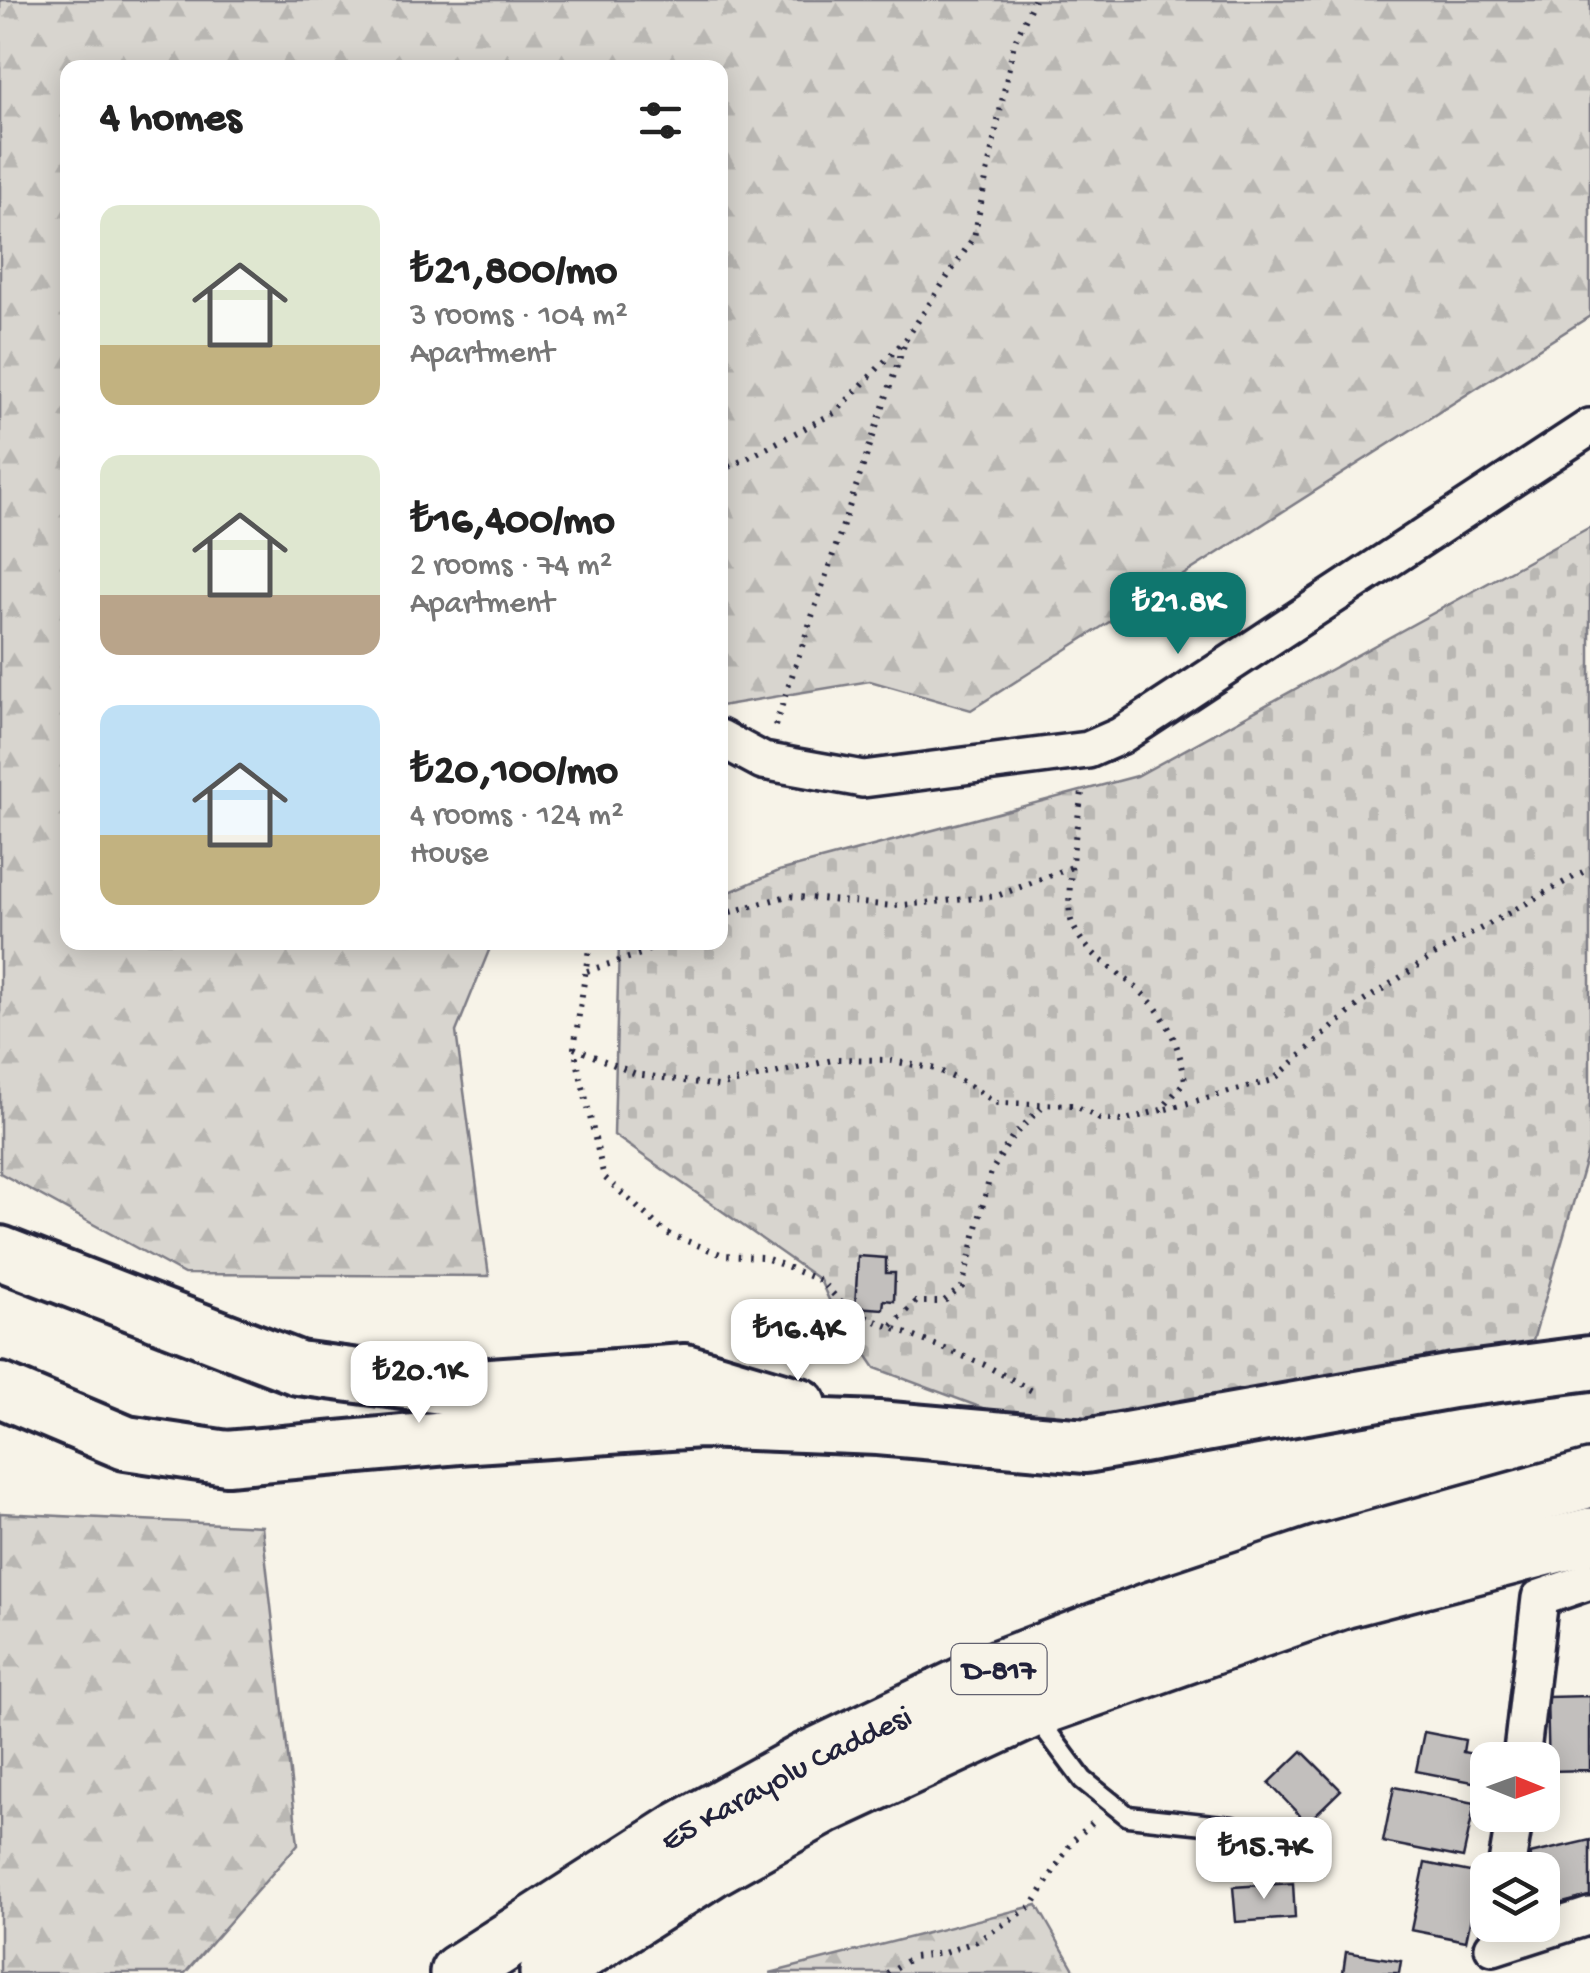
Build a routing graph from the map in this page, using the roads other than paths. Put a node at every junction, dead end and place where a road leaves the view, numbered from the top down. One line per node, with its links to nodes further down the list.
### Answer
1 (1590, 427): 2 (street)
2 (728, 742)
3 (0, 1252): 6 (street)
4 (1590, 1363): 6 (street)
5 (0, 1390): 6 (street)
6 (878, 1428)
7 (1590, 1479): 15 (highway, E5 Karayolu Caddesi / D-817)
8 (1590, 1536): 10 (highway, E5 Karayolu Caddesi / D-817)
9 (1590, 1581): 11 (street)
10 (1031, 1710): 12 (lane); 16 (highway, E5 Karayolu Caddesi / D-817)
11 (1523, 1742)
12 (1232, 1827)
13 (1590, 1916): 14 (street)
14 (1493, 1948)
15 (458, 1973)
16 (548, 1973)

